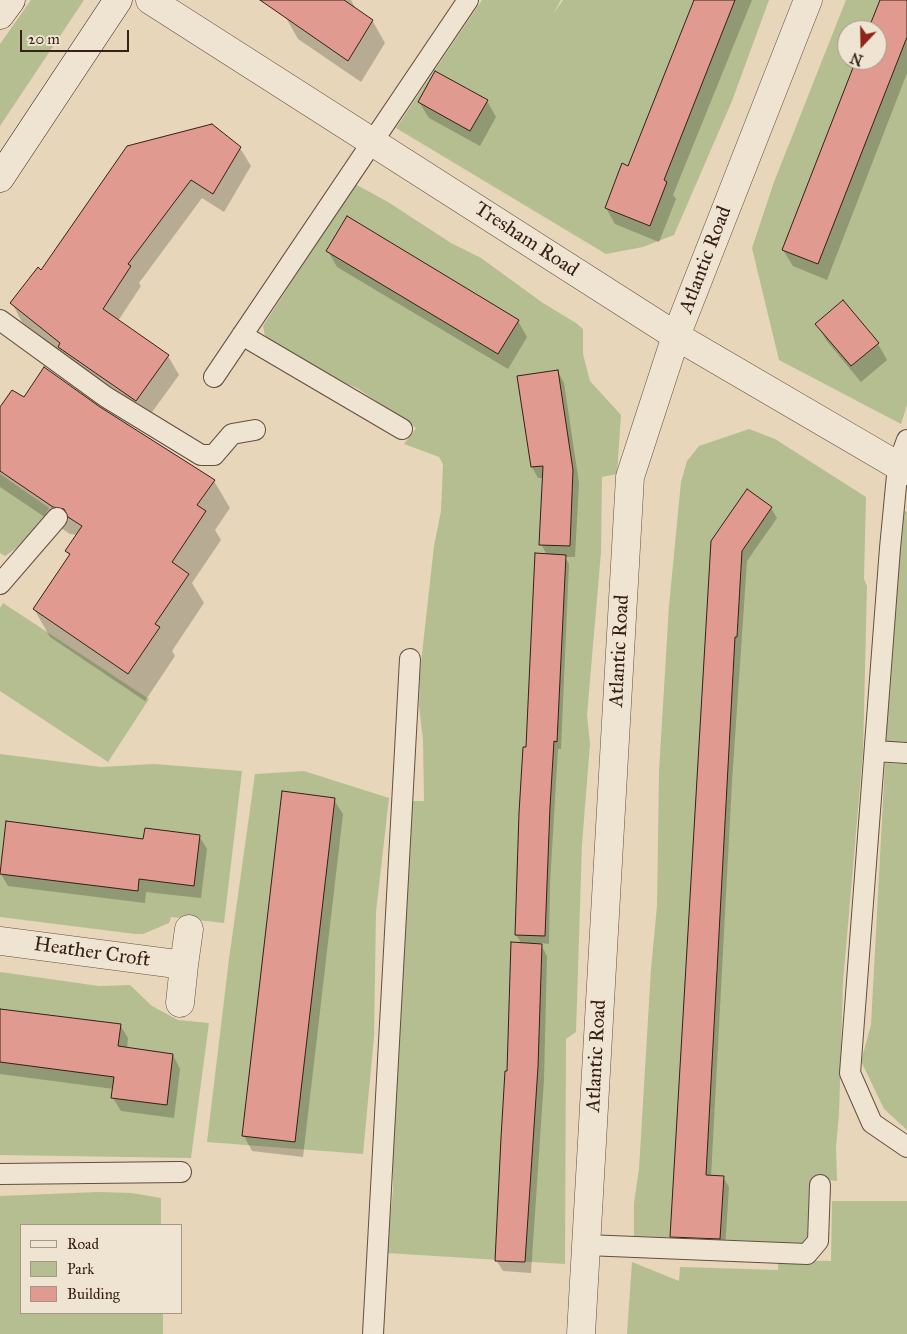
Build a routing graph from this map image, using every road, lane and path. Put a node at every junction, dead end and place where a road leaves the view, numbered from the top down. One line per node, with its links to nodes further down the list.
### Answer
1 (10, 0): 6 (street)
2 (118, 0): 8 (street)
3 (150, 0): 7 (street, Tresham Road)
4 (468, 0): 7 (lane)
5 (808, 0): 11 (street, Atlantic Road)
6 (0, 15)
7 (373, 142): 10 (lane); 11 (street, Tresham Road)
8 (0, 178)
9 (0, 320): 13 (lane)
10 (242, 335): 12 (lane); 14 (lane)
11 (676, 336): 16 (street, Tresham Road); 30 (street, Atlantic Road)
12 (214, 377)
13 (255, 430)
14 (402, 430)
15 (907, 440): 16 (lane)
16 (902, 468): 20 (lane)
17 (57, 518): 18 (lane)
18 (4, 571)
19 (410, 659): 31 (lane)
20 (874, 751): 21 (lane); 26 (lane)
21 (907, 753)
22 (189, 929): 24 (street)
23 (0, 941): 24 (street, Heather Croft)
24 (184, 965): 25 (street)
25 (180, 1003)
26 (907, 1147)
27 (180, 1172): 28 (lane)
28 (0, 1174)
29 (820, 1185): 30 (lane)
30 (586, 1245): 32 (street, Atlantic Road)
31 (373, 1334)
32 (581, 1334)

